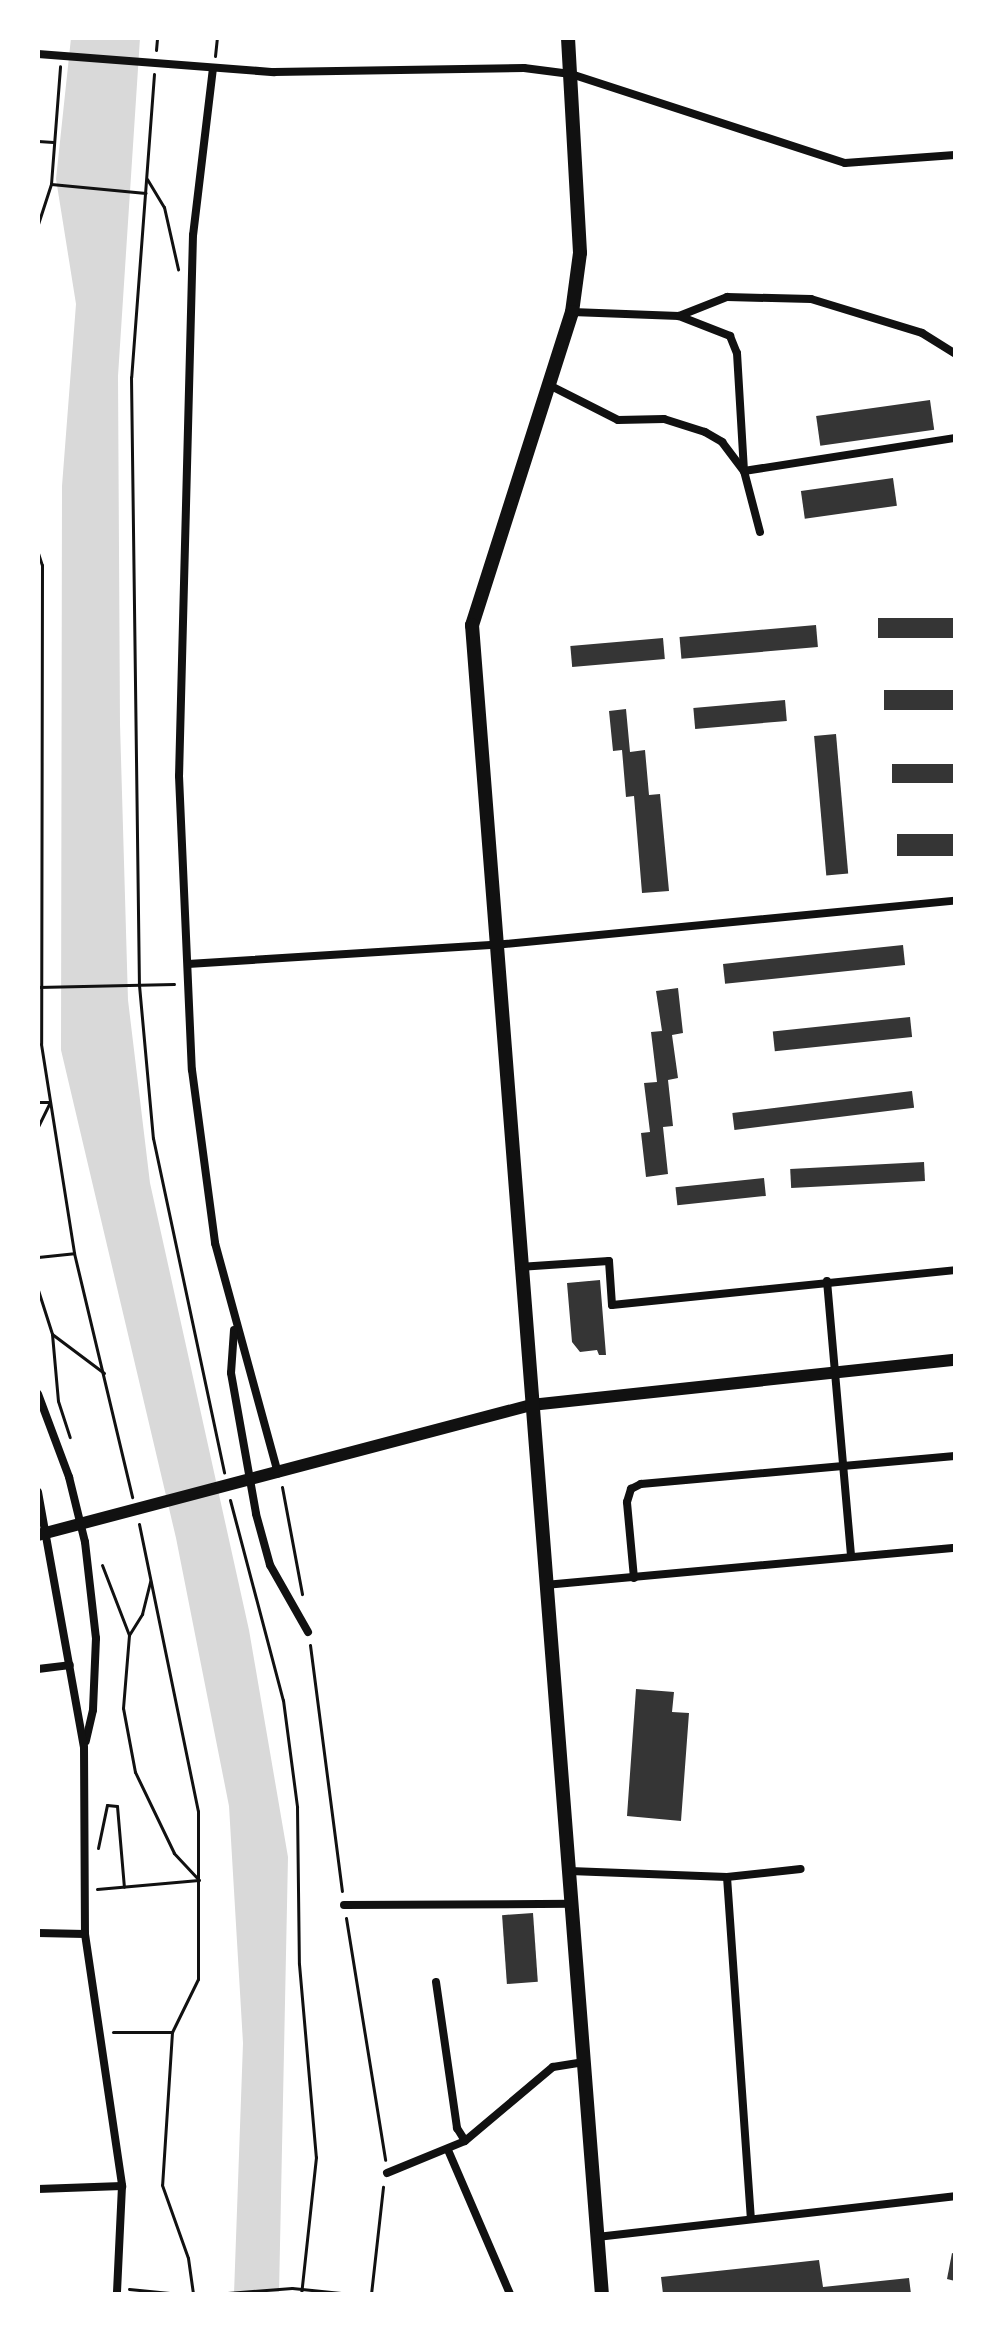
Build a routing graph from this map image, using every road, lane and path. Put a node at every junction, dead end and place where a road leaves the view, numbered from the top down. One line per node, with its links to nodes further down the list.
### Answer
1 (568, 38): 5 (main road)
2 (61, 53): 7 (path)
3 (38, 54): 4 (street)
4 (213, 68): 5 (street); 13 (street)
5 (571, 74): 8 (street); 14 (main road)
6 (38, 141): 7 (path)
7 (53, 142): 10 (path)
8 (955, 155)
9 (147, 179): 13 (path)
10 (51, 184): 11 (path); 12 (path)
11 (146, 193)
12 (38, 224)
13 (192, 290): 25 (street)
14 (572, 312): 15 (street); 17 (main road)
15 (679, 316): 16 (street); 19 (street)
16 (954, 351)
17 (551, 386): 19 (street); 24 (main road)
18 (955, 438): 19 (street)
19 (744, 471): 20 (street)
20 (760, 532)
21 (38, 553): 22 (path)
22 (40, 630): 27 (path)
23 (955, 901): 24 (street)
24 (494, 945): 25 (street); 33 (main road)
25 (188, 964): 37 (street)
26 (175, 984): 27 (path)
27 (40, 987): 29 (path)
28 (38, 1102): 29 (path)
29 (50, 1102): 30 (path); 31 (path)
30 (38, 1127)
31 (74, 1253): 32 (path); 40 (path)
32 (38, 1257)
33 (519, 1267): 35 (street); 43 (main road)
34 (955, 1270): 35 (street)
35 (827, 1281): 41 (street)
36 (38, 1290): 38 (path)
37 (234, 1325): 47 (street); 59 (street)
38 (52, 1334): 40 (path); 44 (path)
39 (955, 1360): 41 (main road)
40 (104, 1373): 49 (path)
41 (834, 1373): 43 (main road); 46 (street)
42 (38, 1394): 63 (street)
43 (531, 1405): 47 (main road); 57 (main road)
44 (72, 1445)
45 (955, 1456): 46 (street)
46 (843, 1464): 54 (street); 56 (street)
47 (274, 1475): 51 (main road); 58 (path)
48 (38, 1492): 51 (street)
49 (133, 1500)
50 (136, 1514): 55 (path)
51 (44, 1535): 61 (street)
52 (955, 1548): 54 (street)
53 (97, 1552): 60 (path)
54 (851, 1556): 56 (street)
55 (151, 1577): 60 (path); 68 (path)
56 (634, 1578): 57 (street)
57 (545, 1585): 66 (main road)
58 (304, 1604)
59 (308, 1632): 72 (path)
60 (129, 1635): 68 (path)
61 (70, 1665): 62 (street); 63 (street)
62 (38, 1669)
63 (84, 1747): 64 (street)
64 (82, 1847): 69 (path); 70 (street)
65 (801, 1869): 67 (street)
66 (570, 1871): 67 (street); 71 (main road)
67 (727, 1877): 86 (street)
68 (199, 1880): 69 (path); 77 (path)
69 (124, 1887): 70 (path)
70 (84, 1890): 74 (street)
71 (572, 1904): 72 (street); 78 (main road)
72 (344, 1905): 82 (path)
73 (38, 1933): 74 (street)
74 (85, 1934): 76 (street)
75 (436, 1982): 79 (street)
76 (97, 2032): 77 (path); 83 (street)
77 (172, 2032): 91 (path)
78 (583, 2062): 79 (street); 87 (main road)
79 (465, 2141): 80 (street)
80 (448, 2150): 82 (street); 95 (street)
81 (316, 2157): 89 (path)
82 (387, 2173): 94 (path)
83 (122, 2186): 84 (street); 88 (street)
84 (38, 2189)
85 (955, 2196): 86 (street)
86 (751, 2216): 87 (street)
87 (597, 2237): 96 (main road)
88 (117, 2291): 90 (path)
89 (300, 2291): 92 (path); 93 (path)
90 (180, 2294)
91 (193, 2294)
92 (215, 2294)
93 (351, 2294)
94 (371, 2294)
95 (510, 2294)
96 (602, 2294)

